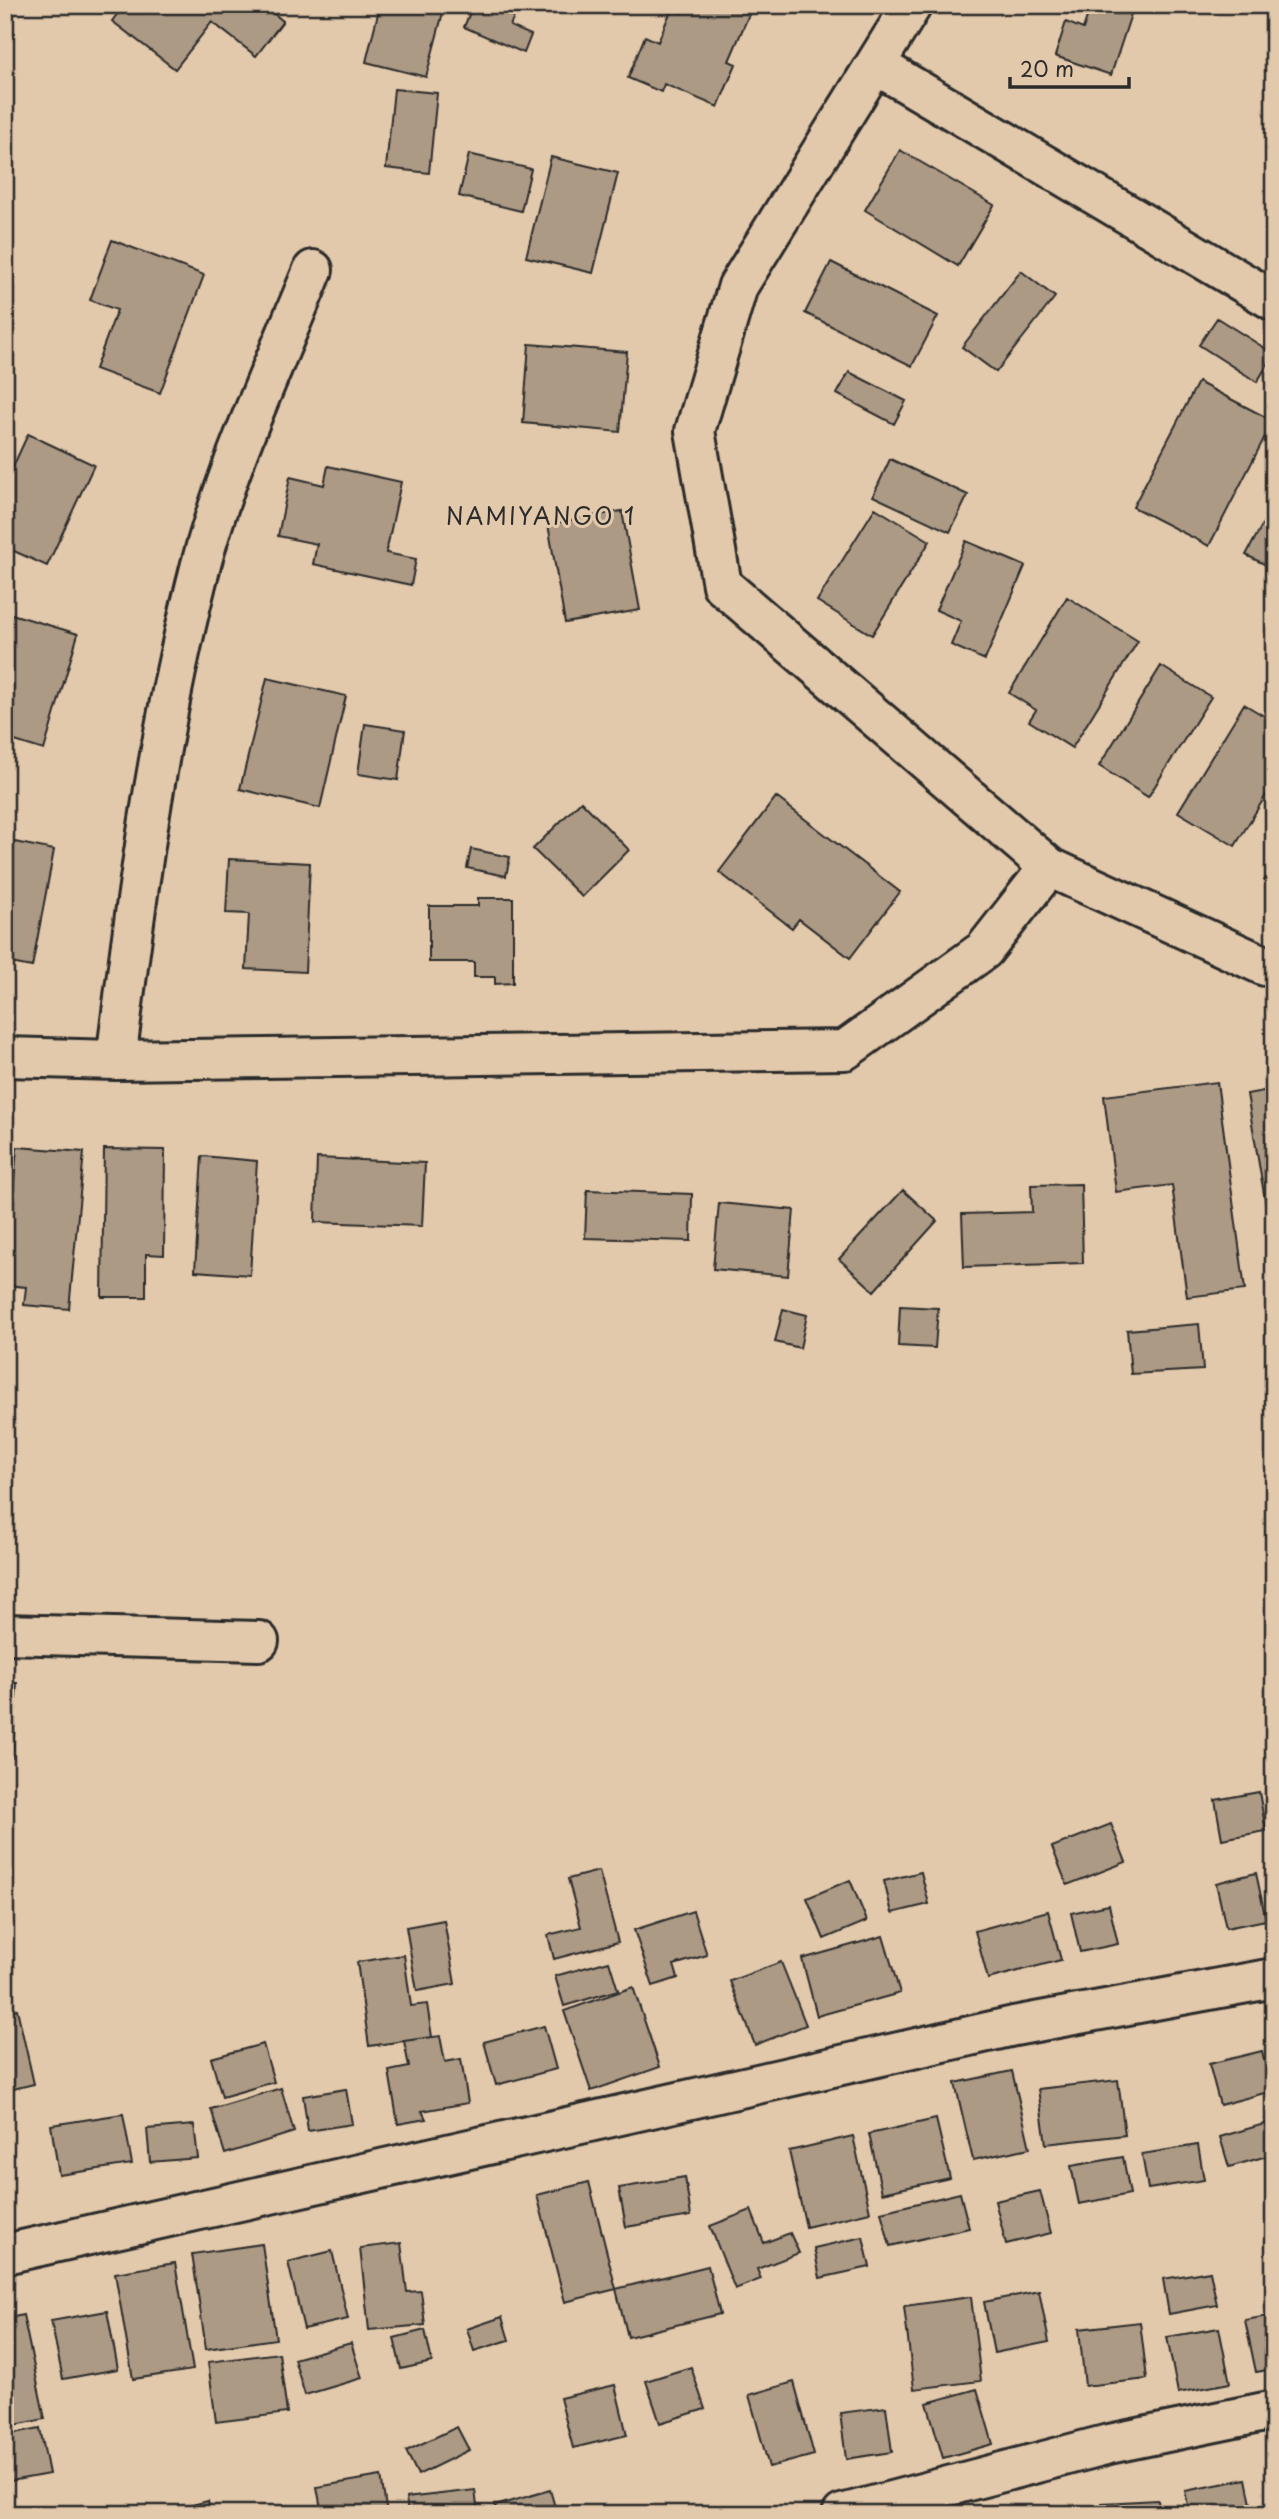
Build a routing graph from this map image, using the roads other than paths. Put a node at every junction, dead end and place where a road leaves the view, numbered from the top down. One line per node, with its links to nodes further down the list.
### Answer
1 (912, 5): 2 (street)
2 (876, 65): 4 (street); 5 (street)
3 (313, 270): 8 (street)
4 (1274, 301)
5 (1049, 867): 6 (street); 8 (street)
6 (1274, 967)
7 (5, 1057): 8 (street)
8 (116, 1060)
9 (5, 1634): 10 (street)
10 (259, 1641)
11 (1274, 1978): 12 (street)
12 (5, 2254)
13 (1274, 2410): 14 (street)
14 (842, 2514)

